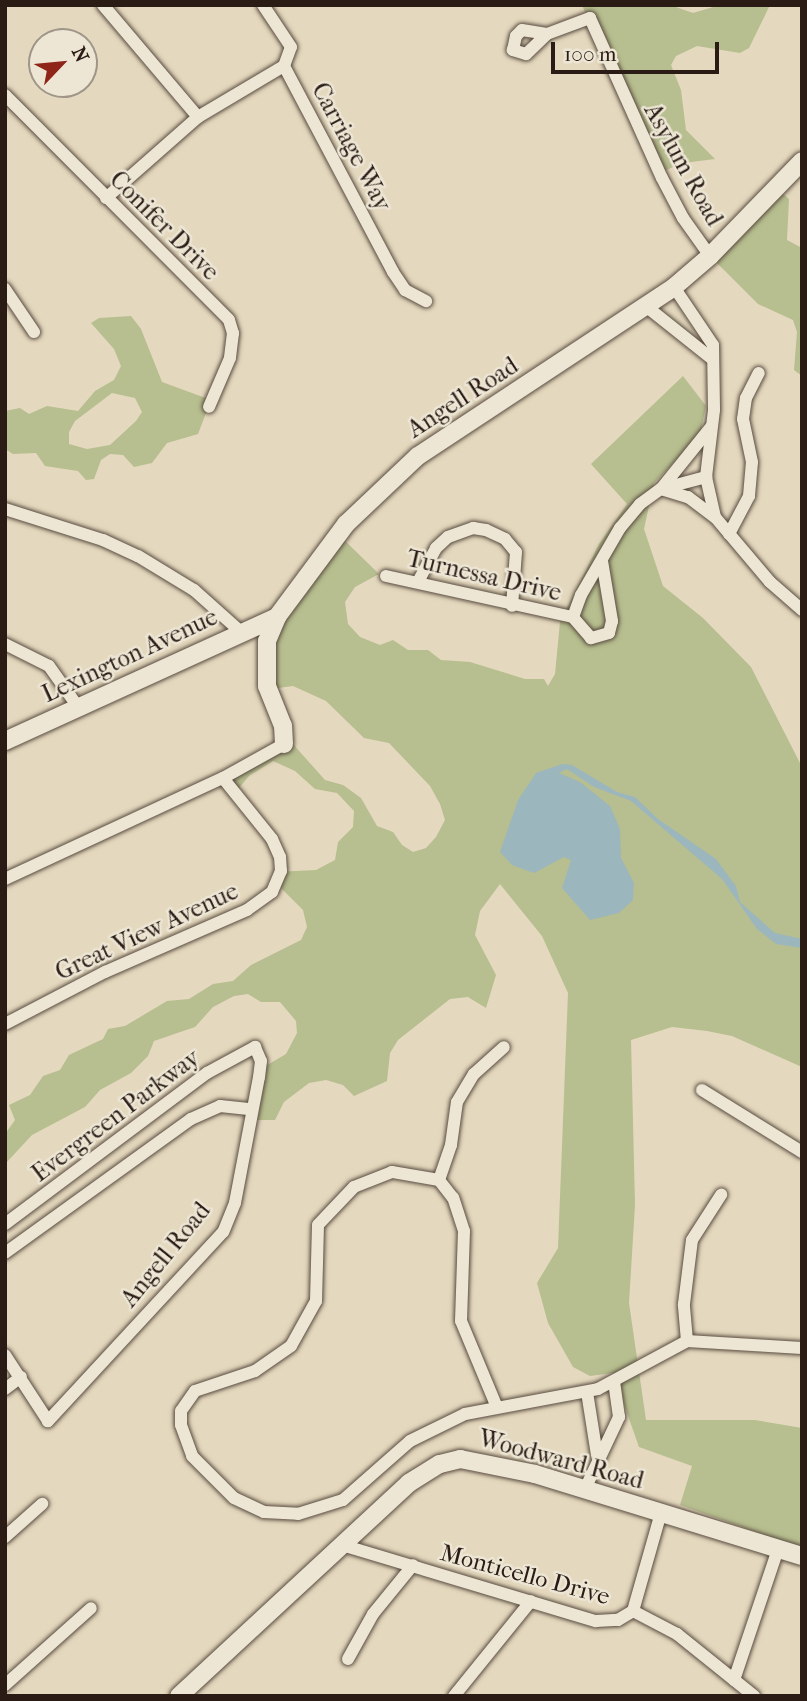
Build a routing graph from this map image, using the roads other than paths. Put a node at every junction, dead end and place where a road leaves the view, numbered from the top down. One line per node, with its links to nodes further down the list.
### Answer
1 (103, 5): 6 (street)
2 (264, 6): 4 (street, Carriage Way)
3 (547, 34): 9 (street, Asylum Road)
4 (284, 66): 6 (street); 12 (street, Carriage Way)
5 (5, 95): 8 (street, Conifer Drive)
6 (198, 117): 8 (street)
7 (802, 161): 9 (street, Angell Road)
8 (106, 198): 17 (street, Conifer Drive)
9 (710, 256): 10 (street, Angell Road)
10 (674, 287): 13 (street, Angell Road); 15 (street)
11 (5, 289): 14 (street)
12 (426, 301)
13 (647, 307): 15 (street); 29 (street, Angell Road)
14 (34, 332)
15 (711, 358): 18 (street)
16 (759, 373): 23 (street)
17 (209, 407)
18 (711, 427): 19 (street); 20 (street)
19 (706, 477): 20 (street); 22 (street)
20 (661, 489): 22 (street); 24 (street)
21 (5, 509): 31 (street)
22 (715, 517): 23 (street)
23 (729, 534): 28 (street)
24 (602, 561): 30 (street); 30 (street)
25 (386, 576): 26 (street, Turnessa Drive)
26 (419, 580): 27 (street, Turnessa Drive); 27 (street)
27 (512, 606): 30 (street, Turnessa Drive)
28 (802, 610)
29 (277, 617): 31 (street, Lexington Avenue); 35 (street, Angell Road)
30 (573, 617)
31 (241, 632): 33 (street, Lexington Avenue)
32 (5, 643): 33 (street)
33 (78, 708): 34 (street, Lexington Avenue)
34 (5, 741)
35 (284, 744): 36 (street)
36 (223, 778): 37 (street); 38 (street, Great View Avenue)
37 (5, 878)
38 (5, 1024)
39 (504, 1046): 44 (street)
40 (255, 1047): 42 (street, Angell Road); 46 (street, Evergreen Parkway)
41 (702, 1090): 43 (street)
42 (250, 1109): 47 (street, Evergreen Parkway); 51 (street, Angell Road)
43 (802, 1152)
44 (439, 1180): 55 (street); 55 (street)
45 (721, 1195): 48 (street)
46 (5, 1224)
47 (5, 1253)
48 (687, 1341): 49 (street); 52 (street)
49 (802, 1348)
50 (5, 1355): 51 (street)
51 (20, 1377): 53 (street)
52 (614, 1383): 54 (street); 56 (street)
53 (5, 1389)
54 (587, 1392): 55 (street); 56 (street)
55 (496, 1405)
56 (597, 1455): 57 (street)
57 (584, 1489): 59 (street, Woodward Road); 61 (street, Woodward Road)
58 (42, 1504): 60 (street)
59 (661, 1513): 62 (street, Woodward Road); 67 (street)
60 (5, 1537)
61 (342, 1545): 64 (street, Monticello Drive); 71 (street, Woodward Road)
62 (778, 1549): 63 (street, Woodward Road); 69 (street)
63 (802, 1556)
64 (413, 1565): 65 (street, Monticello Drive); 68 (street)
65 (531, 1601): 67 (street, Monticello Drive); 72 (street)
66 (91, 1608): 70 (street)
67 (633, 1611): 69 (street, Monticello Drive)
68 (348, 1659)
69 (734, 1680): 73 (street, Monticello Drive)
70 (5, 1685)
71 (180, 1695)
72 (454, 1696)
73 (754, 1696)

